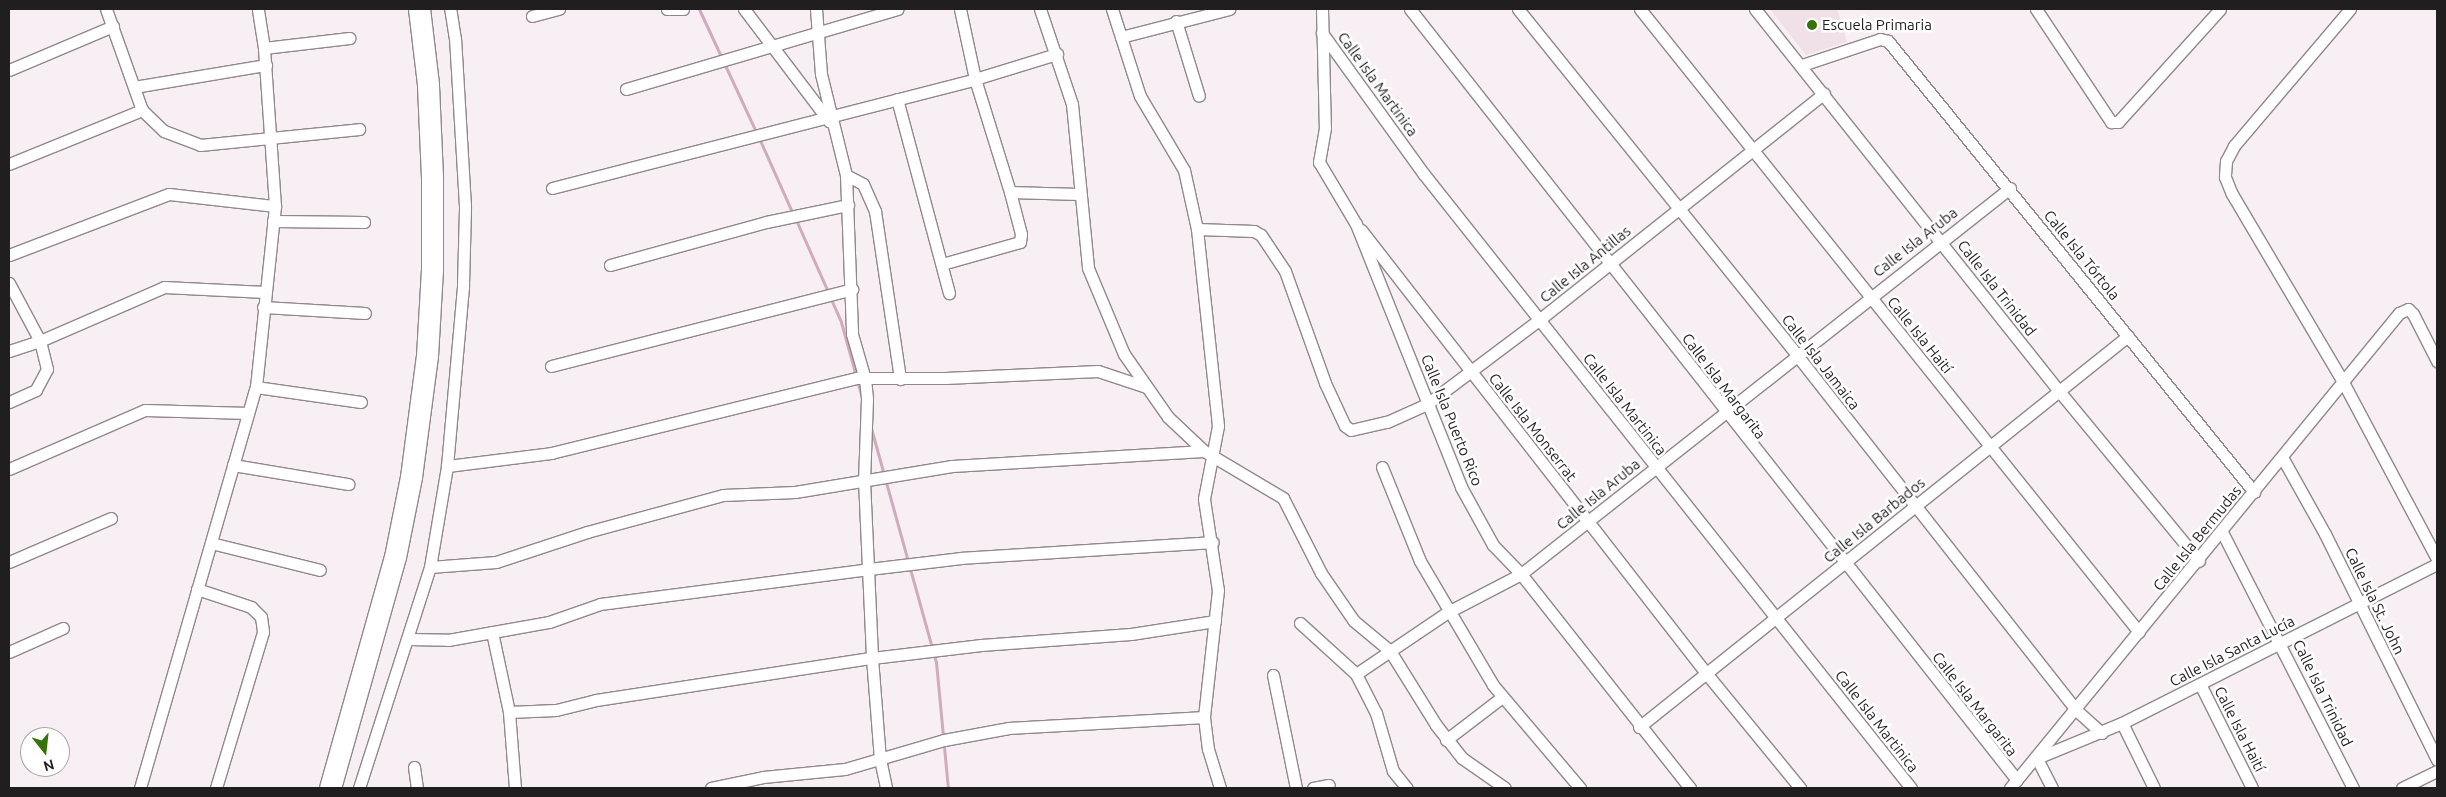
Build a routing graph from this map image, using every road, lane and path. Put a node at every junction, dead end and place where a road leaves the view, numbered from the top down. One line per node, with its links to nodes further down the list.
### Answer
1 (106, 9): 25 (street)
2 (258, 9): 31 (street)
3 (419, 9): 152 (highway)
4 (450, 9): 95 (street)
5 (559, 9): 23 (street)
6 (667, 9): 7 (street)
7 (683, 9)
8 (744, 9): 30 (street)
9 (816, 9): 26 (street)
10 (897, 9): 26 (street)
11 (960, 9): 36 (street)
12 (1040, 9): 32 (street)
13 (1112, 9): 28 (street)
14 (1229, 9): 24 (street)
15 (1322, 9): 27 (street, Calle Isla Puerto Rico)
16 (1410, 9): 63 (street, Calle Isla Margarita)
17 (1518, 9): 55 (street, Calle Isla Jamaica)
18 (1640, 9): 46 (street, Calle Isla Haití)
19 (1756, 9): 34 (street, Calle Isla Trinidad)
20 (2036, 9): 21 (street)
21 (2220, 9)
22 (2350, 9): 82 (street)
23 (532, 16)
24 (1176, 21): 28 (street); 40 (street)
25 (113, 26): 35 (street); 37 (street)
26 (815, 32): 30 (street); 43 (street)
27 (1322, 33): 58 (street, Calle Isla Puerto Rico); 72 (street, Calle Isla Martinica)
28 (1121, 37): 59 (street)
29 (349, 38): 31 (street)
30 (771, 45): 38 (street); 43 (street)
31 (264, 48): 33 (street)
32 (1057, 54): 36 (street); 52 (street)
33 (266, 65): 37 (street); 45 (street)
34 (1802, 65): 39 (street, Calle Isla Trinidad); 50 (street, Calle Isla Tórtola)
35 (9, 70)
36 (975, 79): 41 (street); 51 (street)
37 (134, 86): 42 (street)
38 (626, 89)
39 (1824, 93): 46 (street, Calle Isla Antillas); 60 (street, Calle Isla Trinidad)
40 (1199, 96)
41 (897, 99): 43 (street); 62 (street)
42 (142, 110): 45 (street); 47 (street)
43 (831, 120): 48 (street); 49 (street)
44 (359, 129): 45 (street)
45 (271, 137): 53 (street)
46 (1752, 148): 55 (street, Calle Isla Antillas); 69 (street, Calle Isla Haití)
47 (9, 164)
48 (846, 175): 54 (street); 81 (street)
49 (552, 188)
50 (2010, 188): 60 (street, Calle Isla Aruba); 73 (street, Calle Isla Tórtola)
51 (1010, 192): 52 (street); 62 (street)
52 (1079, 194): 84 (street)
53 (275, 206): 56 (street); 61 (street)
54 (848, 206): 64 (street); 66 (street)
55 (1677, 207): 63 (street, Calle Isla Antillas); 76 (street, Calle Isla Jamaica)
56 (273, 221): 57 (street); 67 (street)
57 (364, 222)
58 (1356, 224): 79 (street, Calle Isla Monserrat); 88 (street, Calle Isla Puerto Rico)
59 (1197, 229): 88 (street, Calle Isla Antillas); 92 (street)
60 (1940, 240): 69 (street, Calle Isla Aruba); 85 (street, Calle Isla Trinidad)
61 (9, 255)
62 (942, 264): 68 (street)
63 (1610, 264): 72 (street, Calle Isla Antillas); 90 (street, Calle Isla Margarita)
64 (610, 265)
65 (9, 283): 74 (street)
66 (852, 289): 78 (street); 80 (street)
67 (265, 292): 70 (street); 74 (street)
68 (949, 293)
69 (1870, 296): 76 (street, Calle Isla Aruba); 91 (street, Calle Isla Haití)
70 (263, 308): 71 (street); 83 (street)
71 (365, 313)
72 (1539, 320): 79 (street, Calle Isla Antillas); 97 (street, Calle Isla Martinica)
73 (2128, 336): 85 (street, Calle Isla Barbados); 101 (street, Calle Isla Tórtola)
74 (40, 342): 75 (street); 86 (street)
75 (9, 351)
76 (1796, 354): 90 (street, Calle Isla Aruba); 102 (street, Calle Isla Jamaica)
77 (2437, 362): 82 (street, Calle Isla Bermudas)
78 (551, 366)
79 (1471, 372): 88 (street, Calle Isla Antillas); 104 (street, Calle Isla Monserrat)
80 (865, 379): 81 (street); 95 (street); 99 (street)
81 (900, 379): 84 (street)
82 (2344, 382): 93 (street, Calle Isla Bermudas); 108 (street)
83 (256, 387): 87 (street); 89 (street)
84 (1146, 387): 92 (street)
85 (2059, 391): 91 (street, Calle Isla Barbados); 109 (street, Calle Isla Trinidad)
86 (9, 402)
87 (361, 402)
88 (1427, 404): 116 (street, Calle Isla Puerto Rico)
89 (248, 413): 94 (street); 98 (street)
90 (1724, 413): 97 (street, Calle Isla Aruba); 111 (street, Calle Isla Margarita)
91 (1990, 446): 102 (street, Calle Isla Barbados); 125 (street, Calle Isla Haití)
92 (1208, 453): 99 (street); 106 (street); 128 (street)
93 (2282, 457): 101 (street, Calle Isla Bermudas); 118 (street, Calle Isla St. John)
94 (233, 465): 100 (street); 107 (street)
95 (447, 466): 113 (street)
96 (1382, 467): 119 (street)
97 (1655, 467): 104 (street, Calle Isla Aruba); 120 (street, Calle Isla Martinica)
98 (9, 469)
99 (864, 480): 113 (street); 114 (street)
100 (348, 484)
101 (2254, 492): 105 (street, Calle Isla Bermudas)
102 (1914, 507): 111 (street, Calle Isla Barbados); 136 (street, Calle Isla Jamaica)
103 (111, 518): 110 (street)
104 (1587, 522): 116 (street, Calle Isla Aruba); 131 (street, Calle Isla Monserrat)
105 (2222, 532): 109 (street, Calle Isla Bermudas); 127 (street, Calle Isla Trinidad)
106 (1212, 542): 114 (street); 121 (street)
107 (210, 543): 115 (street); 117 (street)
108 (2437, 559)
109 (2198, 561): 125 (street, Calle Isla Bermudas)
110 (9, 562)
111 (1844, 563): 120 (street, Calle Isla Barbados); 148 (street, Calle Isla Margarita)
112 (2437, 564): 118 (street, Calle Isla Santa Lucía)
113 (430, 567): 126 (street)
114 (869, 569): 124 (street); 130 (street)
115 (320, 570)
116 (1521, 574): 119 (street, Calle Isla Aruba); 140 (street, Calle Isla Puerto Rico)
117 (197, 589): 150 (street); 151 (street)
118 (2358, 604): 127 (street, Calle Isla Santa Lucía); 145 (street, Calle Isla St. John)
119 (1448, 612): 128 (street, Calle Isla Aruba); 135 (street)
120 (1776, 618): 131 (street, Calle Isla Barbados); 166 (street, Calle Isla Martinica)
121 (1215, 621): 130 (street); 138 (street)
122 (1300, 623): 132 (street)
123 (63, 628): 129 (street)
124 (492, 632): 126 (street); 137 (street)
125 (2139, 632): 136 (street, Calle Isla Bermudas)
126 (409, 639): 153 (street)
127 (2281, 643): 134 (street, Calle Isla Santa Lucía); 170 (street, Calle Isla Trinidad)
128 (1390, 651): 132 (street, Calle Isla Aruba); 142 (street)
129 (9, 652)
130 (872, 658): 137 (street); 144 (street)
131 (1706, 673): 140 (street, Calle Isla Barbados); 165 (street, Calle Isla Monserrat)
132 (1356, 674): 161 (street)
133 (1273, 675): 159 (street)
134 (2200, 684): 139 (street, Calle Isla Santa Lucía); 169 (street, Calle Isla Haití)
135 (1502, 697): 142 (street); 163 (street)
136 (2075, 709): 141 (street, Calle Isla Jamaica); 143 (street, Calle Isla Bermudas)
137 (509, 712): 155 (street)
138 (1204, 717): 144 (street); 158 (street)
139 (2122, 723): 141 (street, Calle Isla Santa Lucía); 168 (street)
140 (1640, 727): 164 (street, Calle Isla Puerto Rico)
141 (2102, 733): 143 (street, Calle Isla Santa Lucía)
142 (1446, 740): 162 (street)
143 (2037, 758): 148 (street, Calle Isla Bermudas); 167 (street, Calle Isla Margarita)
144 (880, 759): 156 (street); 157 (street)
145 (2437, 760)
146 (414, 767): 154 (street)
147 (2437, 771): 171 (street)
148 (2014, 784)
149 (1329, 785): 160 (street)
150 (140, 788)
151 (216, 788)
152 (330, 788)
153 (359, 788)
154 (417, 788)
155 (515, 788)
156 (711, 788)
157 (886, 788)
158 (1220, 788)
159 (1296, 788)
160 (1312, 788)
161 (1407, 788)
162 (1505, 788)
163 (1580, 788)
164 (1690, 788)
165 (1800, 788)
166 (1911, 788)
167 (2052, 788)
168 (2154, 788)
169 (2252, 788)
170 (2353, 788)
171 (2402, 788)

